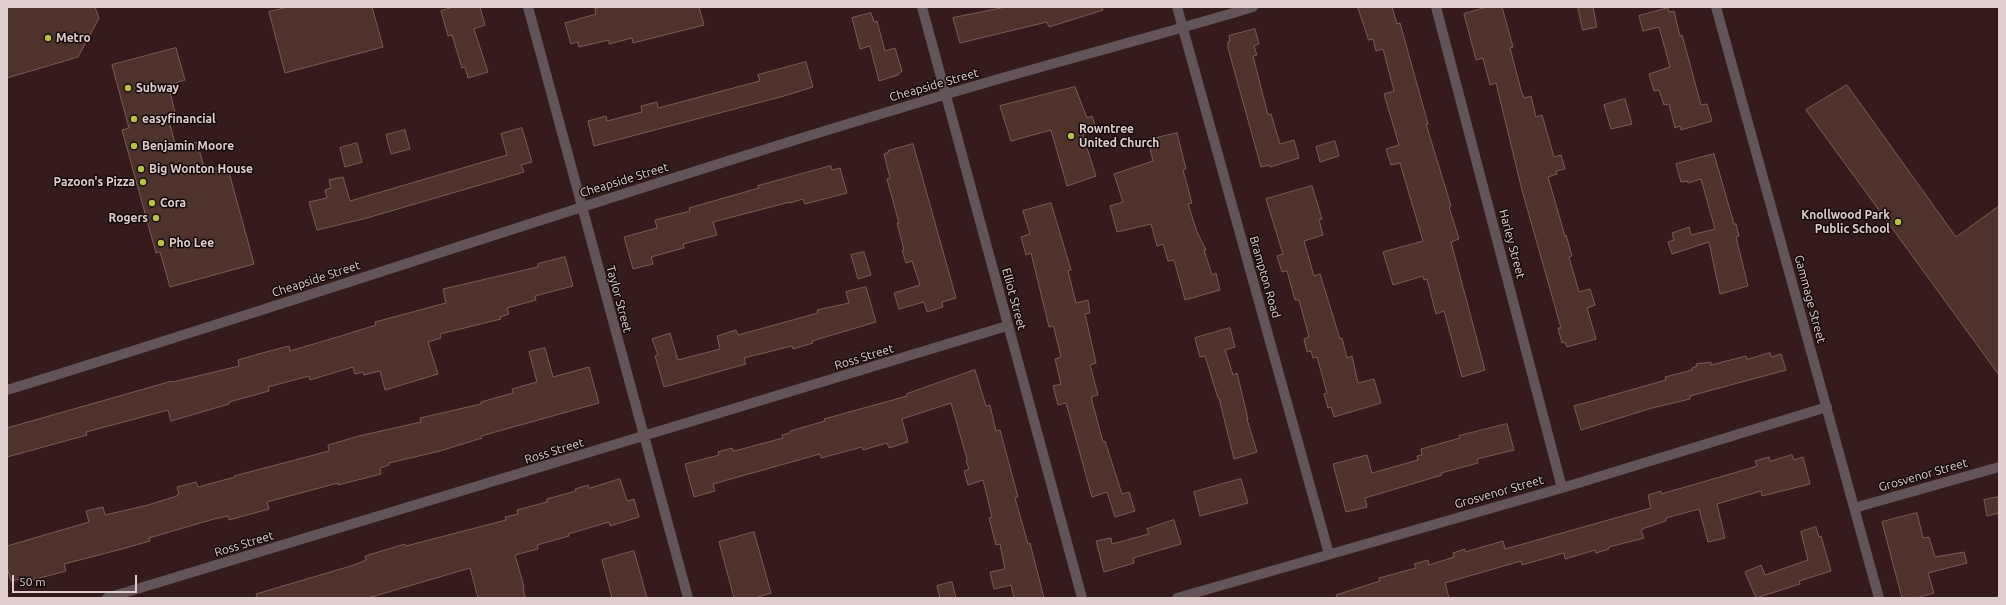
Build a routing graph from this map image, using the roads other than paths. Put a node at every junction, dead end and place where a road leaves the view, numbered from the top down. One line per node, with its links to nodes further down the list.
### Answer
1 (528, 7): 9 (street, Taylor Street)
2 (922, 7): 8 (street, Elliot Street)
3 (1177, 7): 7 (street, Brampton Road)
4 (1253, 7): 7 (street, Cheapside Street)
5 (1436, 7): 15 (street, Harley Street)
6 (1716, 7): 12 (street, Gammage Street)
7 (1182, 29): 8 (street, Cheapside Street); 17 (street, Brampton Road)
8 (945, 94): 9 (street, Cheapside Street); 10 (street, Elliot Street)
9 (581, 207): 11 (street, Cheapside Street); 13 (street, Taylor Street)
10 (1007, 326): 13 (street, Ross Street); 20 (street, Elliot Street)
11 (7, 390)
12 (1827, 407): 15 (street, Grosvenor Street); 16 (street, Gammage Street)
13 (643, 438): 18 (street, Ross Street); 19 (street, Taylor Street)
14 (1999, 467): 16 (street, Grosvenor Street)
15 (1562, 488): 17 (street, Grosvenor Street)
16 (1854, 508): 22 (street, Gammage Street)
17 (1329, 554): 21 (street, Grosvenor Street)
18 (108, 598)
19 (688, 598)
20 (1082, 598)
21 (1178, 598)
22 (1879, 598)

